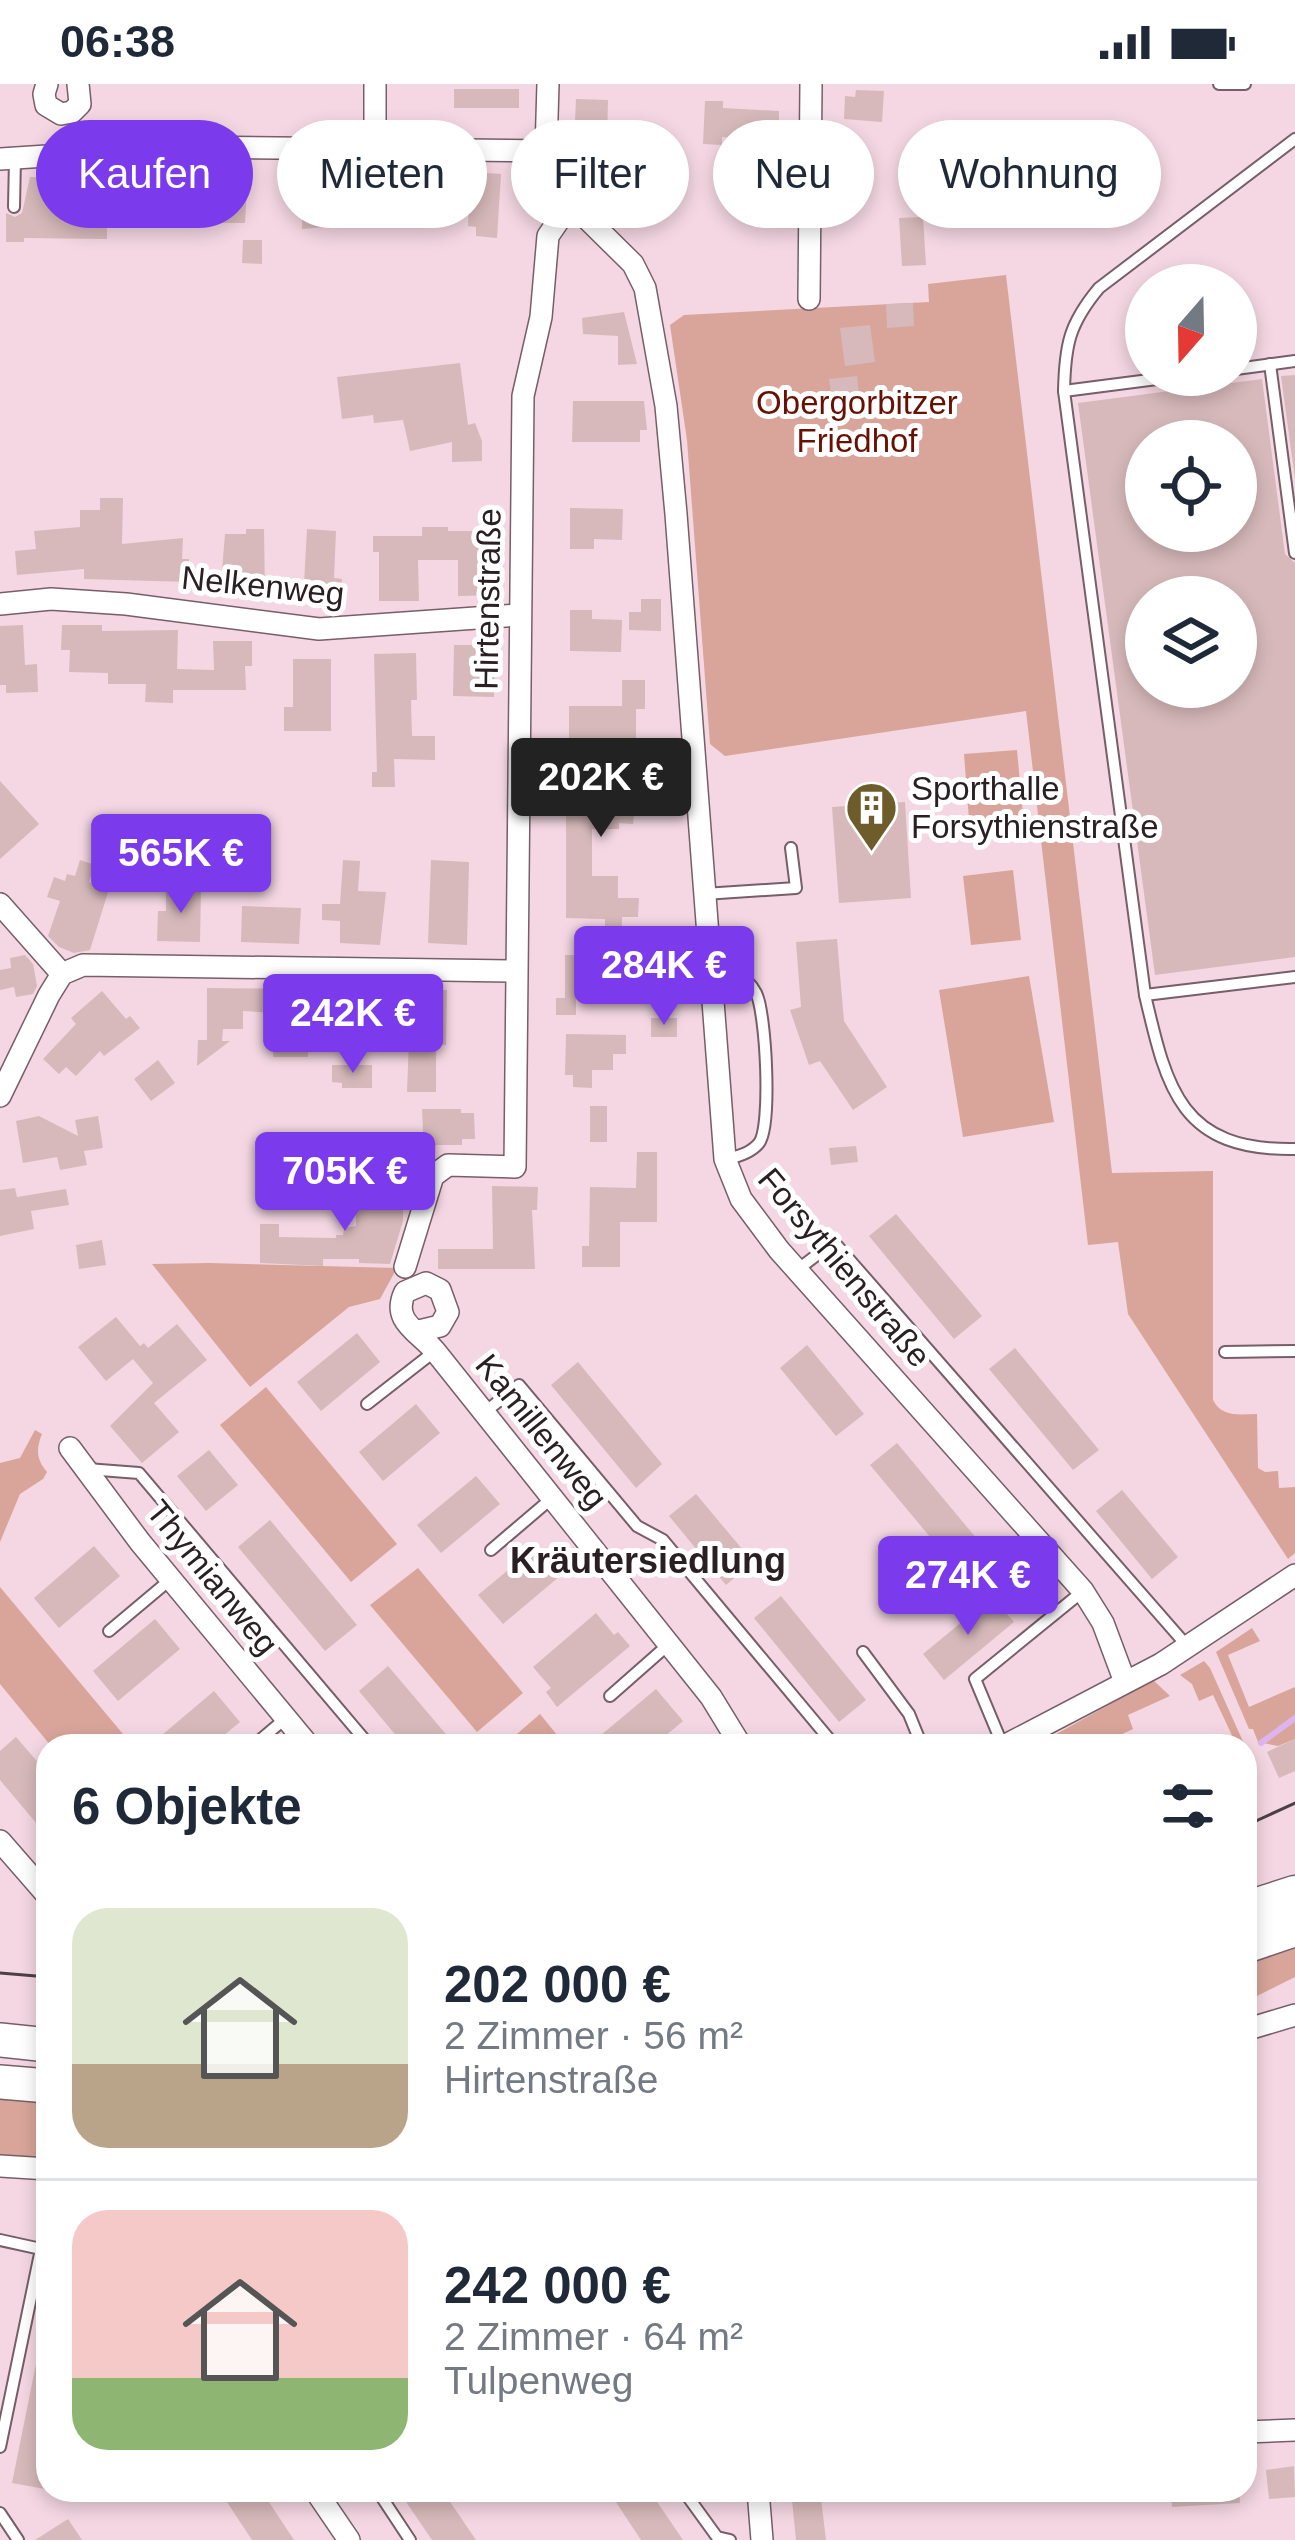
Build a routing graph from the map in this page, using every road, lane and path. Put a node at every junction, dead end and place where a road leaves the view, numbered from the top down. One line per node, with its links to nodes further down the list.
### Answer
1 (47, 84): 2 (street)
2 (78, 84)
3 (375, 84): 8 (street)
4 (548, 84): 9 (street)
5 (811, 84): 15 (street)
6 (1221, 84): 7 (lane)
7 (1245, 84)
8 (375, 120)
9 (547, 120)
10 (1295, 140): 20 (lane)
11 (7, 159): 12 (lane)
12 (14, 207)
13 (554, 228): 23 (street, Hirtenstraße)
14 (595, 228): 25 (street, Forsythienstraße)
15 (809, 299)
16 (1295, 361): 17 (lane)
17 (1270, 364): 18 (lane); 21 (lane)
18 (1257, 366)
19 (1125, 383): 20 (lane)
20 (1064, 391): 31 (lane)
21 (1295, 553)
22 (0, 604): 23 (street, Nelkenweg)
23 (519, 615): 28 (street, Hirtenstraße)
24 (790, 848): 25 (lane)
25 (704, 894): 27 (street, Forsythienstraße)
26 (0, 904): 29 (street)
27 (709, 964): 34 (street, Forsythienstraße); 34 (lane)
28 (516, 971): 29 (street); 35 (street, Hirtenstraße)
29 (62, 974): 32 (street)
30 (1295, 977): 31 (lane)
31 (1145, 995): 33 (lane)
32 (0, 1096)
33 (1295, 1149)
34 (725, 1159): 36 (street, Forsythienstraße)
35 (405, 1267)
36 (797, 1270): 49 (street, Forsythienstraße); 52 (lane)
37 (418, 1331): 38 (street, Kamillenweg)
38 (435, 1351): 41 (lane); 42 (street, Kamillenweg)
39 (1295, 1351): 40 (lane)
40 (1225, 1352)
41 (367, 1405)
42 (484, 1413): 45 (street, Kamillenweg); 61 (lane)
43 (70, 1448): 44 (street, Thymianweg)
44 (86, 1469): 48 (street, Thymianweg); 59 (lane)
45 (552, 1498): 46 (lane); 51 (street, Kamillenweg)
46 (490, 1550)
47 (1295, 1575): 52 (street)
48 (171, 1579): 50 (lane); 56 (street, Thymianweg)
49 (1083, 1591): 54 (street, Forsythienstraße); 63 (lane)
50 (110, 1630)
51 (669, 1644): 55 (lane); 60 (street, Kamillenweg)
52 (1189, 1647): 54 (street)
53 (863, 1652): 62 (lane)
54 (1125, 1682): 64 (street)
55 (610, 1696)
56 (286, 1718): 57 (lane); 58 (street, Thymianweg)
57 (268, 1734)
58 (299, 1734)
59 (360, 1734)
60 (734, 1734)
61 (825, 1734)
62 (917, 1734)
63 (998, 1734)
64 (1026, 1734)
65 (0, 1840): 66 (street)
66 (36, 1882)
67 (1295, 1894): 68 (highway)
68 (1257, 1906)
69 (1295, 1928): 70 (highway)
70 (1257, 1942)
71 (1295, 2015): 72 (street)
72 (1257, 2026)
73 (0, 2040): 74 (main road)
74 (36, 2044)
75 (0, 2082): 76 (main road)
76 (36, 2085)
77 (0, 2166): 78 (street)
78 (36, 2168)
79 (0, 2240): 80 (lane)
80 (36, 2248)
81 (36, 2273): 84 (lane)
82 (1295, 2430): 83 (street)
83 (1257, 2432)
84 (0, 2447)
85 (323, 2502): 91 (street)
86 (385, 2502): 92 (lane)
87 (692, 2502): 93 (lane)
88 (759, 2502): 94 (street)
89 (0, 2513): 90 (lane)
90 (18, 2540)
91 (349, 2540)
92 (410, 2540)
93 (730, 2540)
94 (762, 2540)

